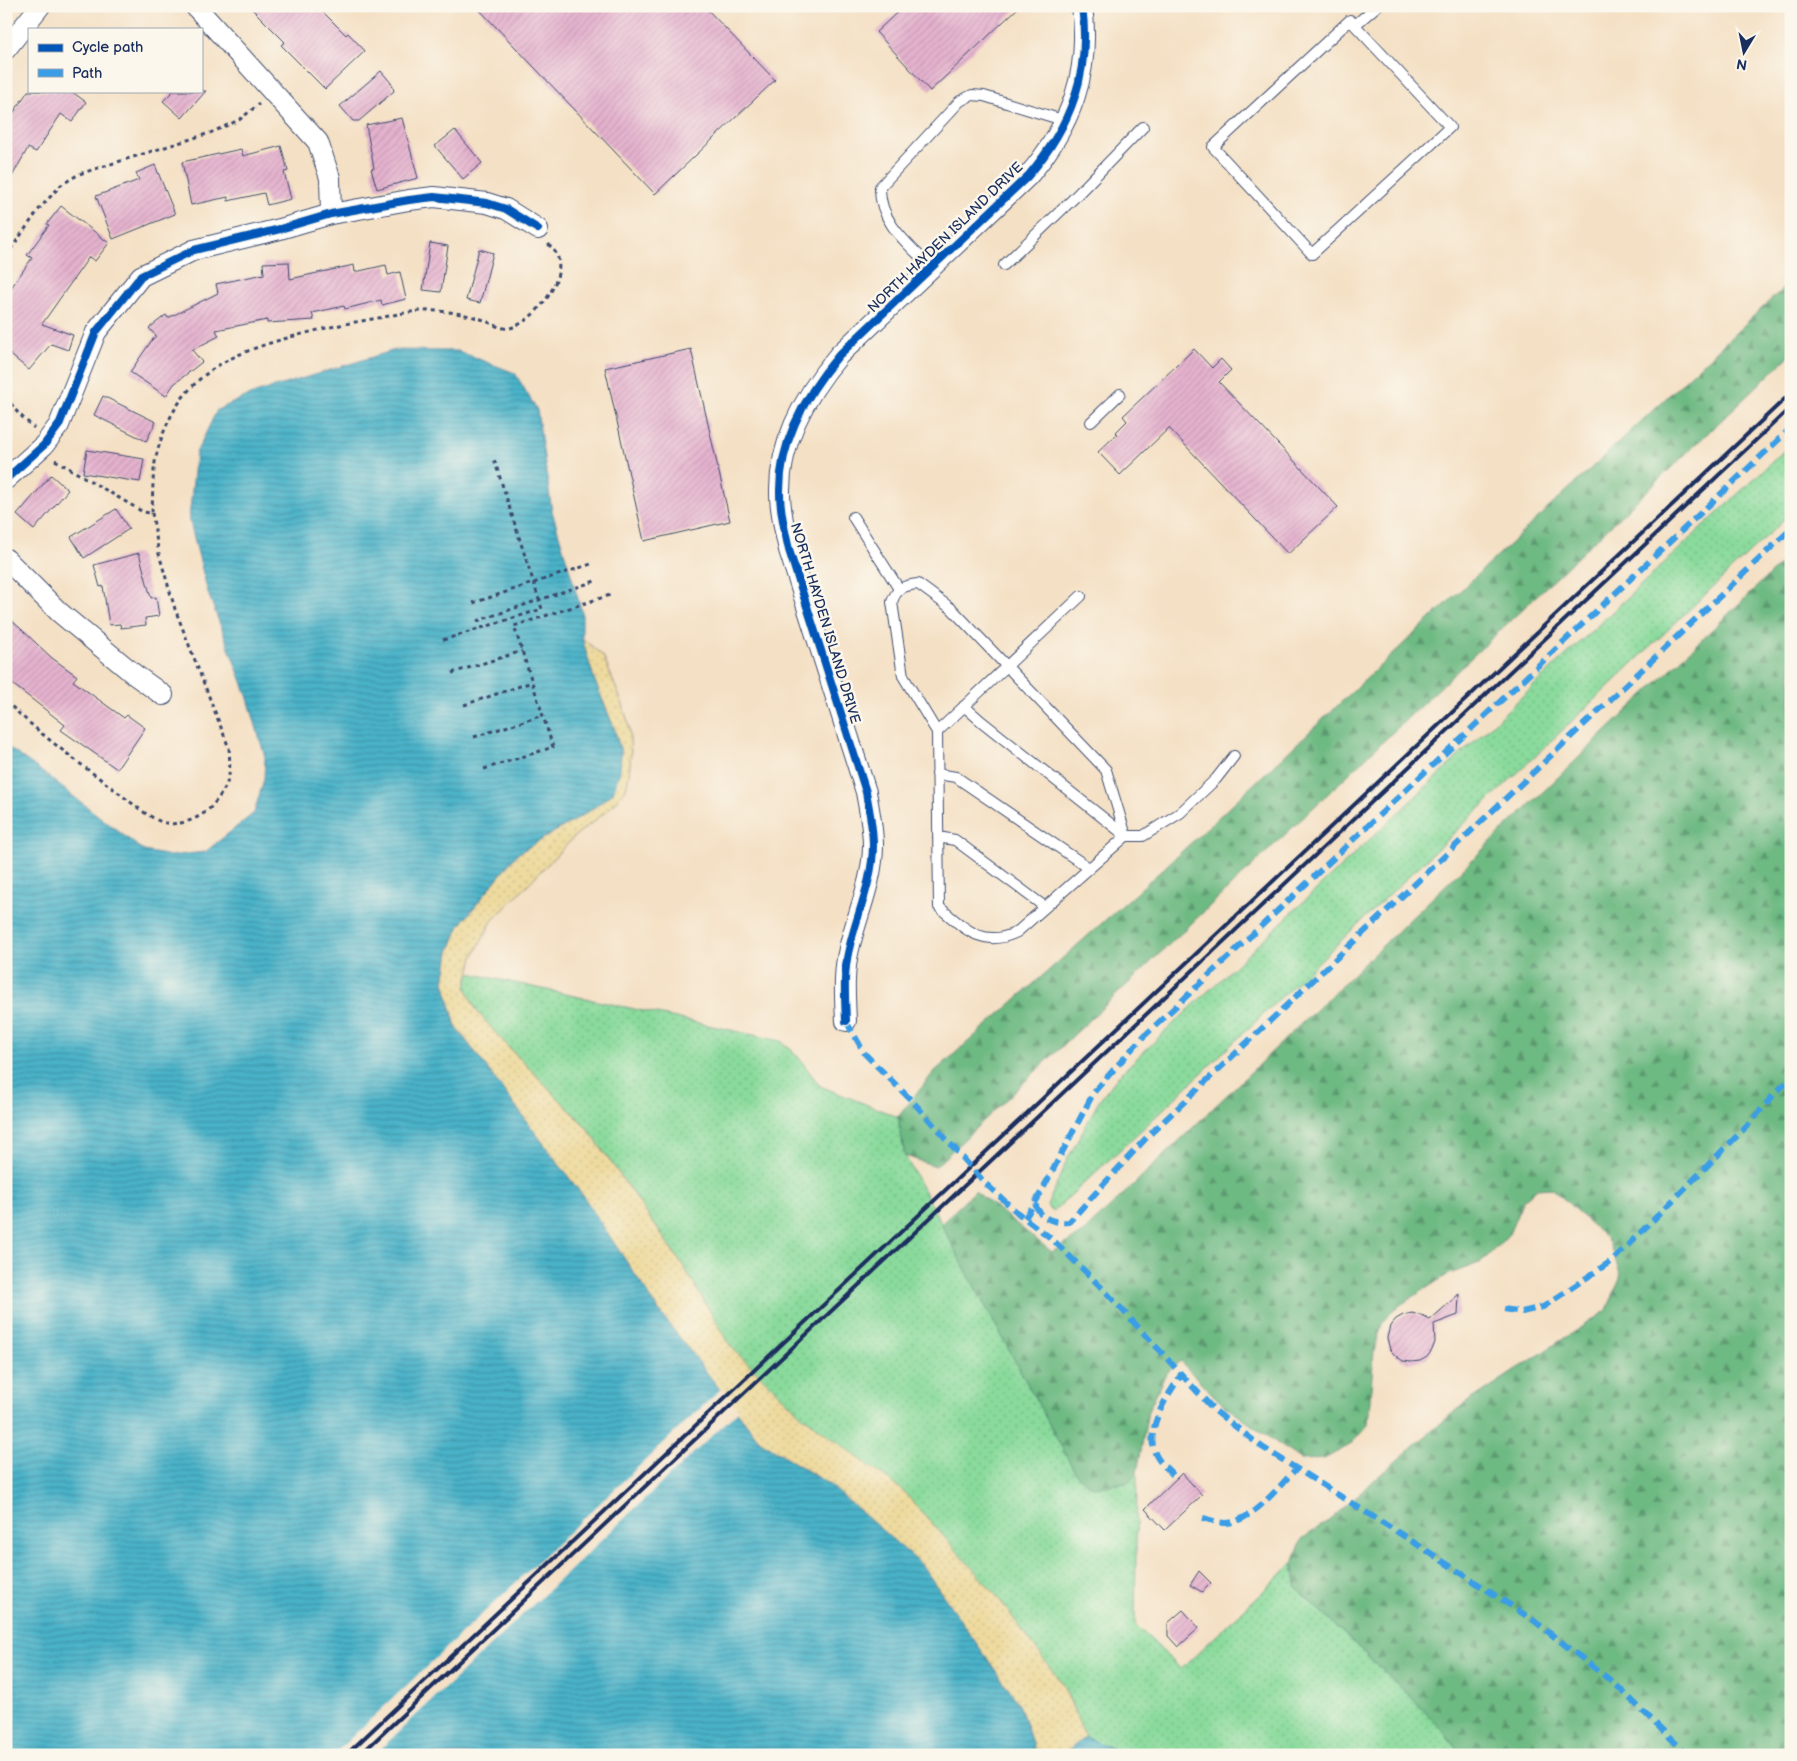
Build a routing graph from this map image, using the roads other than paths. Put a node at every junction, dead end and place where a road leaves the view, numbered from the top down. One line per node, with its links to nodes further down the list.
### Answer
1 (40, 6): 6 (street)
2 (195, 6): 9 (street)
3 (1082, 6): 7 (street, NORTH HAYDEN ISLAND DRIVE)
4 (1377, 6): 5 (lane)
5 (1355, 25): 5 (lane)
6 (6, 49)
7 (1066, 121): 12 (street, NORTH HAYDEN ISLAND DRIVE); 12 (lane)
8 (1143, 127): 11 (lane)
9 (331, 214): 10 (street); 15 (street)
10 (538, 229)
11 (1004, 266)
12 (931, 267): 30 (street, NORTH HAYDEN ISLAND DRIVE)
13 (1120, 394): 14 (lane)
14 (1091, 422)
15 (6, 479)
16 (853, 517): 18 (lane)
17 (6, 558): 21 (street)
18 (900, 589): 20 (lane); 23 (lane)
19 (1080, 596): 20 (lane)
20 (1007, 665): 22 (lane); 26 (lane)
21 (163, 695)
22 (964, 706): 23 (lane); 26 (lane)
23 (937, 732): 25 (lane)
24 (1234, 756): 26 (lane)
25 (937, 774): 27 (lane); 28 (lane)
26 (1126, 836): 28 (lane)
27 (938, 837): 29 (lane); 29 (lane)
28 (1089, 868): 29 (lane)
29 (1046, 907)
30 (846, 1021)

